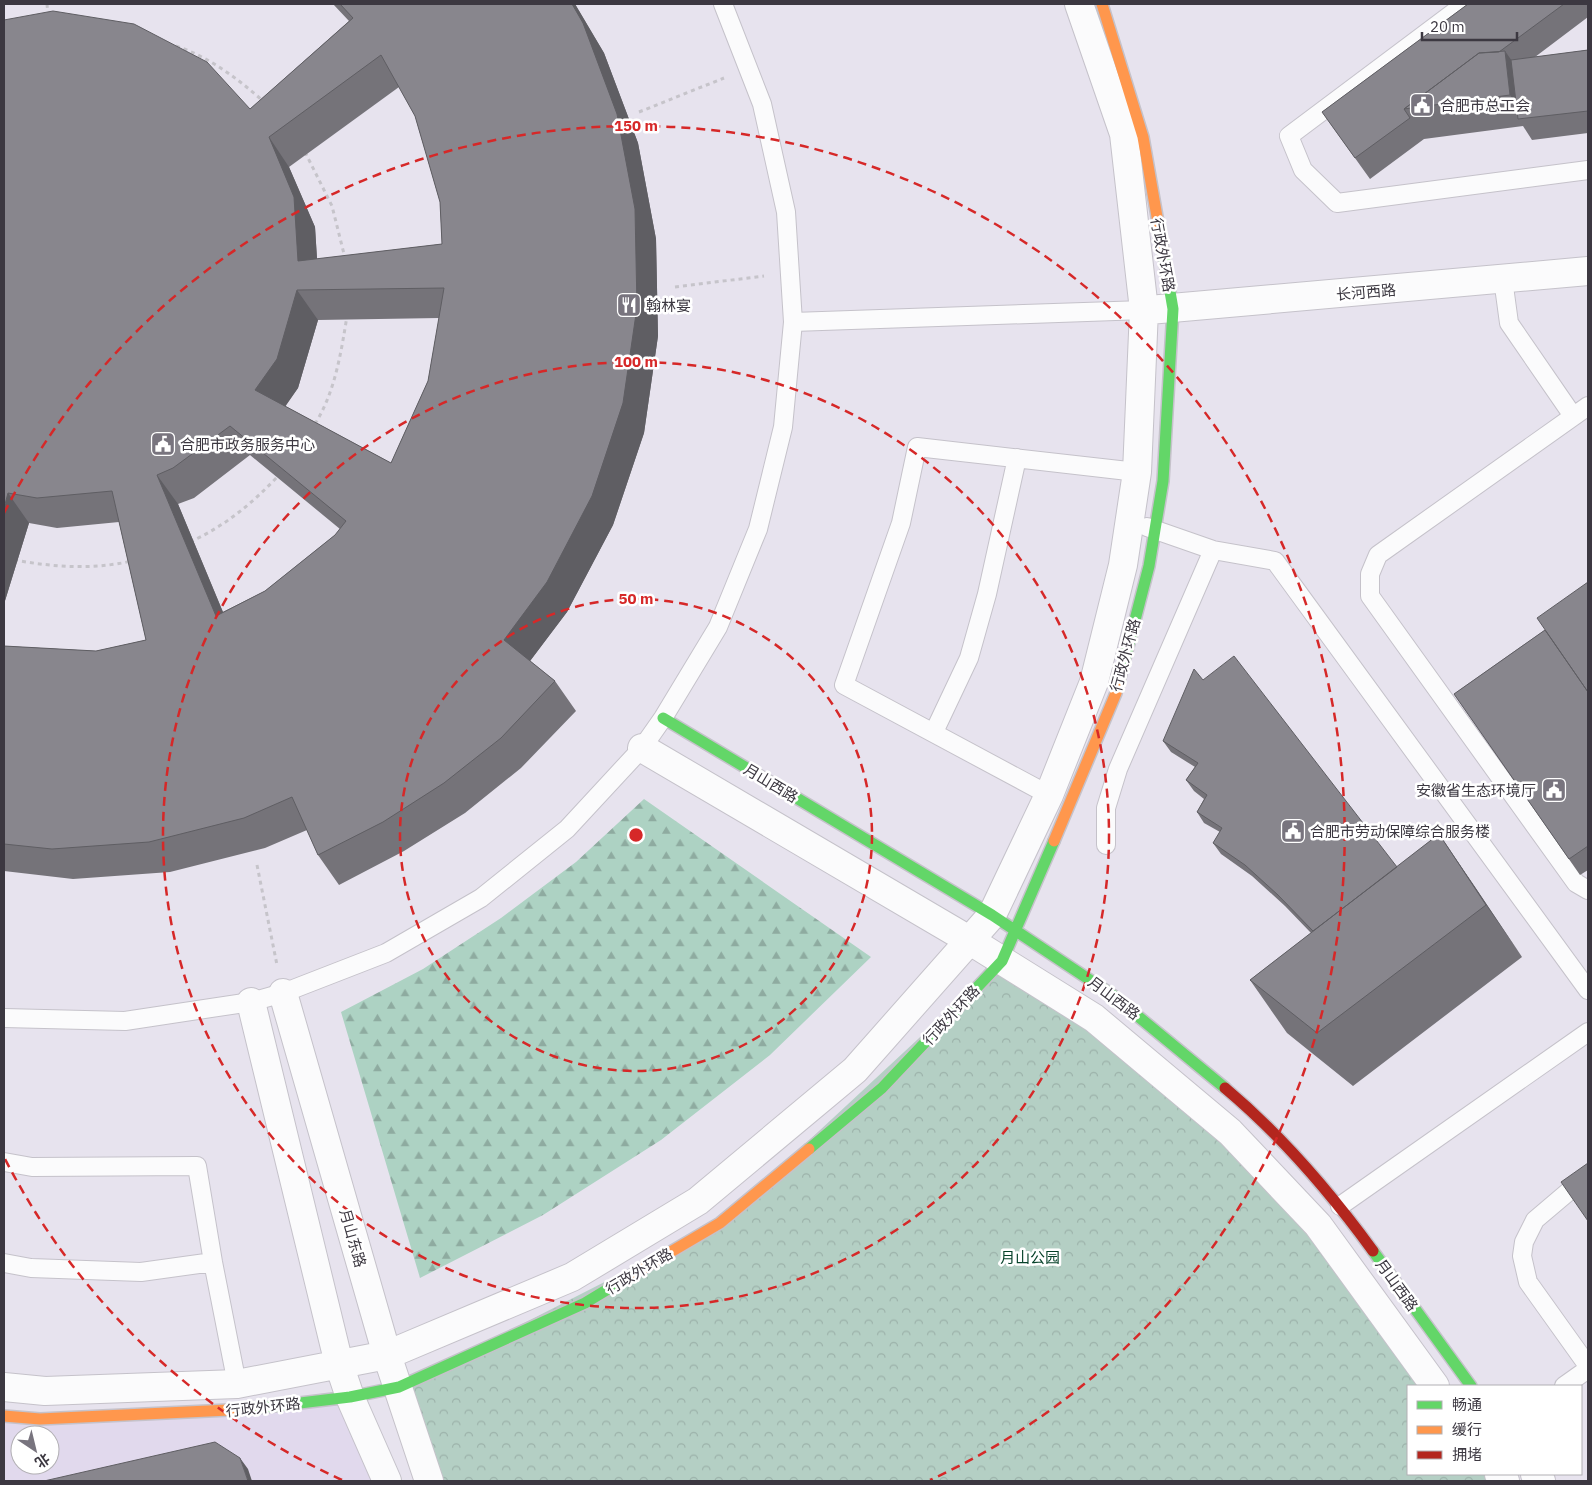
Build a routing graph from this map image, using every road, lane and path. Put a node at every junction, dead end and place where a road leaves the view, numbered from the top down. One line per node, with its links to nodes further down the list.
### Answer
1 (47, 4): 6 (path)
2 (723, 4): 8 (lane)
3 (1079, 4): 18 (street, 行政外环路)
4 (1102, 4): 19 (street, 行政外环路)
5 (1466, 4): 12 (lane)
6 (48, 21)
7 (174, 45): 9 (path)
8 (748, 68): 10 (path); 15 (lane)
9 (264, 102)
10 (639, 112)
11 (304, 150): 13 (path)
12 (1588, 170)
13 (346, 267)
14 (1588, 271): 16 (street, 长河西路)
15 (790, 272): 17 (path); 21 (lane)
16 (1504, 279): 19 (street, 长河西路); 23 (lane)
17 (674, 287)
18 (1144, 310): 19 (street, 长河西路); 21 (lane); 27 (street, 行政外环路)
19 (1173, 310): 29 (street, 行政外环路)
20 (347, 311): 24 (path)
21 (793, 322): 34 (lane)
22 (1588, 406): 23 (lane)
23 (1573, 416): 40 (lane)
24 (311, 430)
25 (1018, 458): 27 (lane); 35 (lane); 35 (lane)
26 (286, 468): 30 (path)
27 (1136, 472): 28 (street, 行政外环路)
28 (1130, 520): 29 (lane); 37 (street, 行政外环路)
29 (1155, 530): 31 (lane); 42 (street, 行政外环路)
30 (187, 543)
31 (1213, 550): 38 (lane); 45 (lane)
32 (6, 559): 33 (path)
33 (136, 560)
34 (663, 718): 36 (lane); 41 (street, 月山西路)
35 (934, 732): 37 (lane)
36 (642, 748): 43 (street, 月山西路); 46 (lane)
37 (1049, 795): 41 (street, 行政外环路)
38 (1106, 845)
39 (257, 865): 46 (path)
40 (1588, 890)
41 (992, 915): 42 (street, 月山西路); 43 (street, 行政外环路)
42 (1018, 931): 44 (street, 行政外环路); 52 (street, 月山西路)
43 (969, 940): 44 (street, 月山西路); 55 (street, 行政外环路)
44 (1002, 961): 59 (street, 月山西路); 63 (street, 行政外环路)
45 (1588, 990)
46 (282, 993): 47 (lane); 55 (street, 月山东路)
47 (251, 1002): 48 (lane); 56 (street)
48 (4, 1018)
49 (1588, 1032): 52 (lane)
50 (4, 1162): 53 (lane)
51 (1588, 1175): 57 (lane)
52 (1340, 1206): 60 (street, 月山西路)
53 (213, 1262): 54 (lane); 58 (lane)
54 (4, 1263)
55 (387, 1355): 56 (street, 行政外环路); 63 (street, 月山东路)
56 (339, 1364): 58 (street, 行政外环路); 64 (street)
57 (1588, 1367): 61 (lane)
58 (237, 1384): 62 (street, 行政外环路)
59 (1434, 1385)
60 (1470, 1385)
61 (1565, 1385)
62 (4, 1386)
63 (398, 1387): 64 (street, 行政外环路); 67 (street, 月山东路)
64 (350, 1397): 65 (street, 行政外环路); 66 (street)
65 (4, 1416)
66 (387, 1481)
67 (429, 1481)

